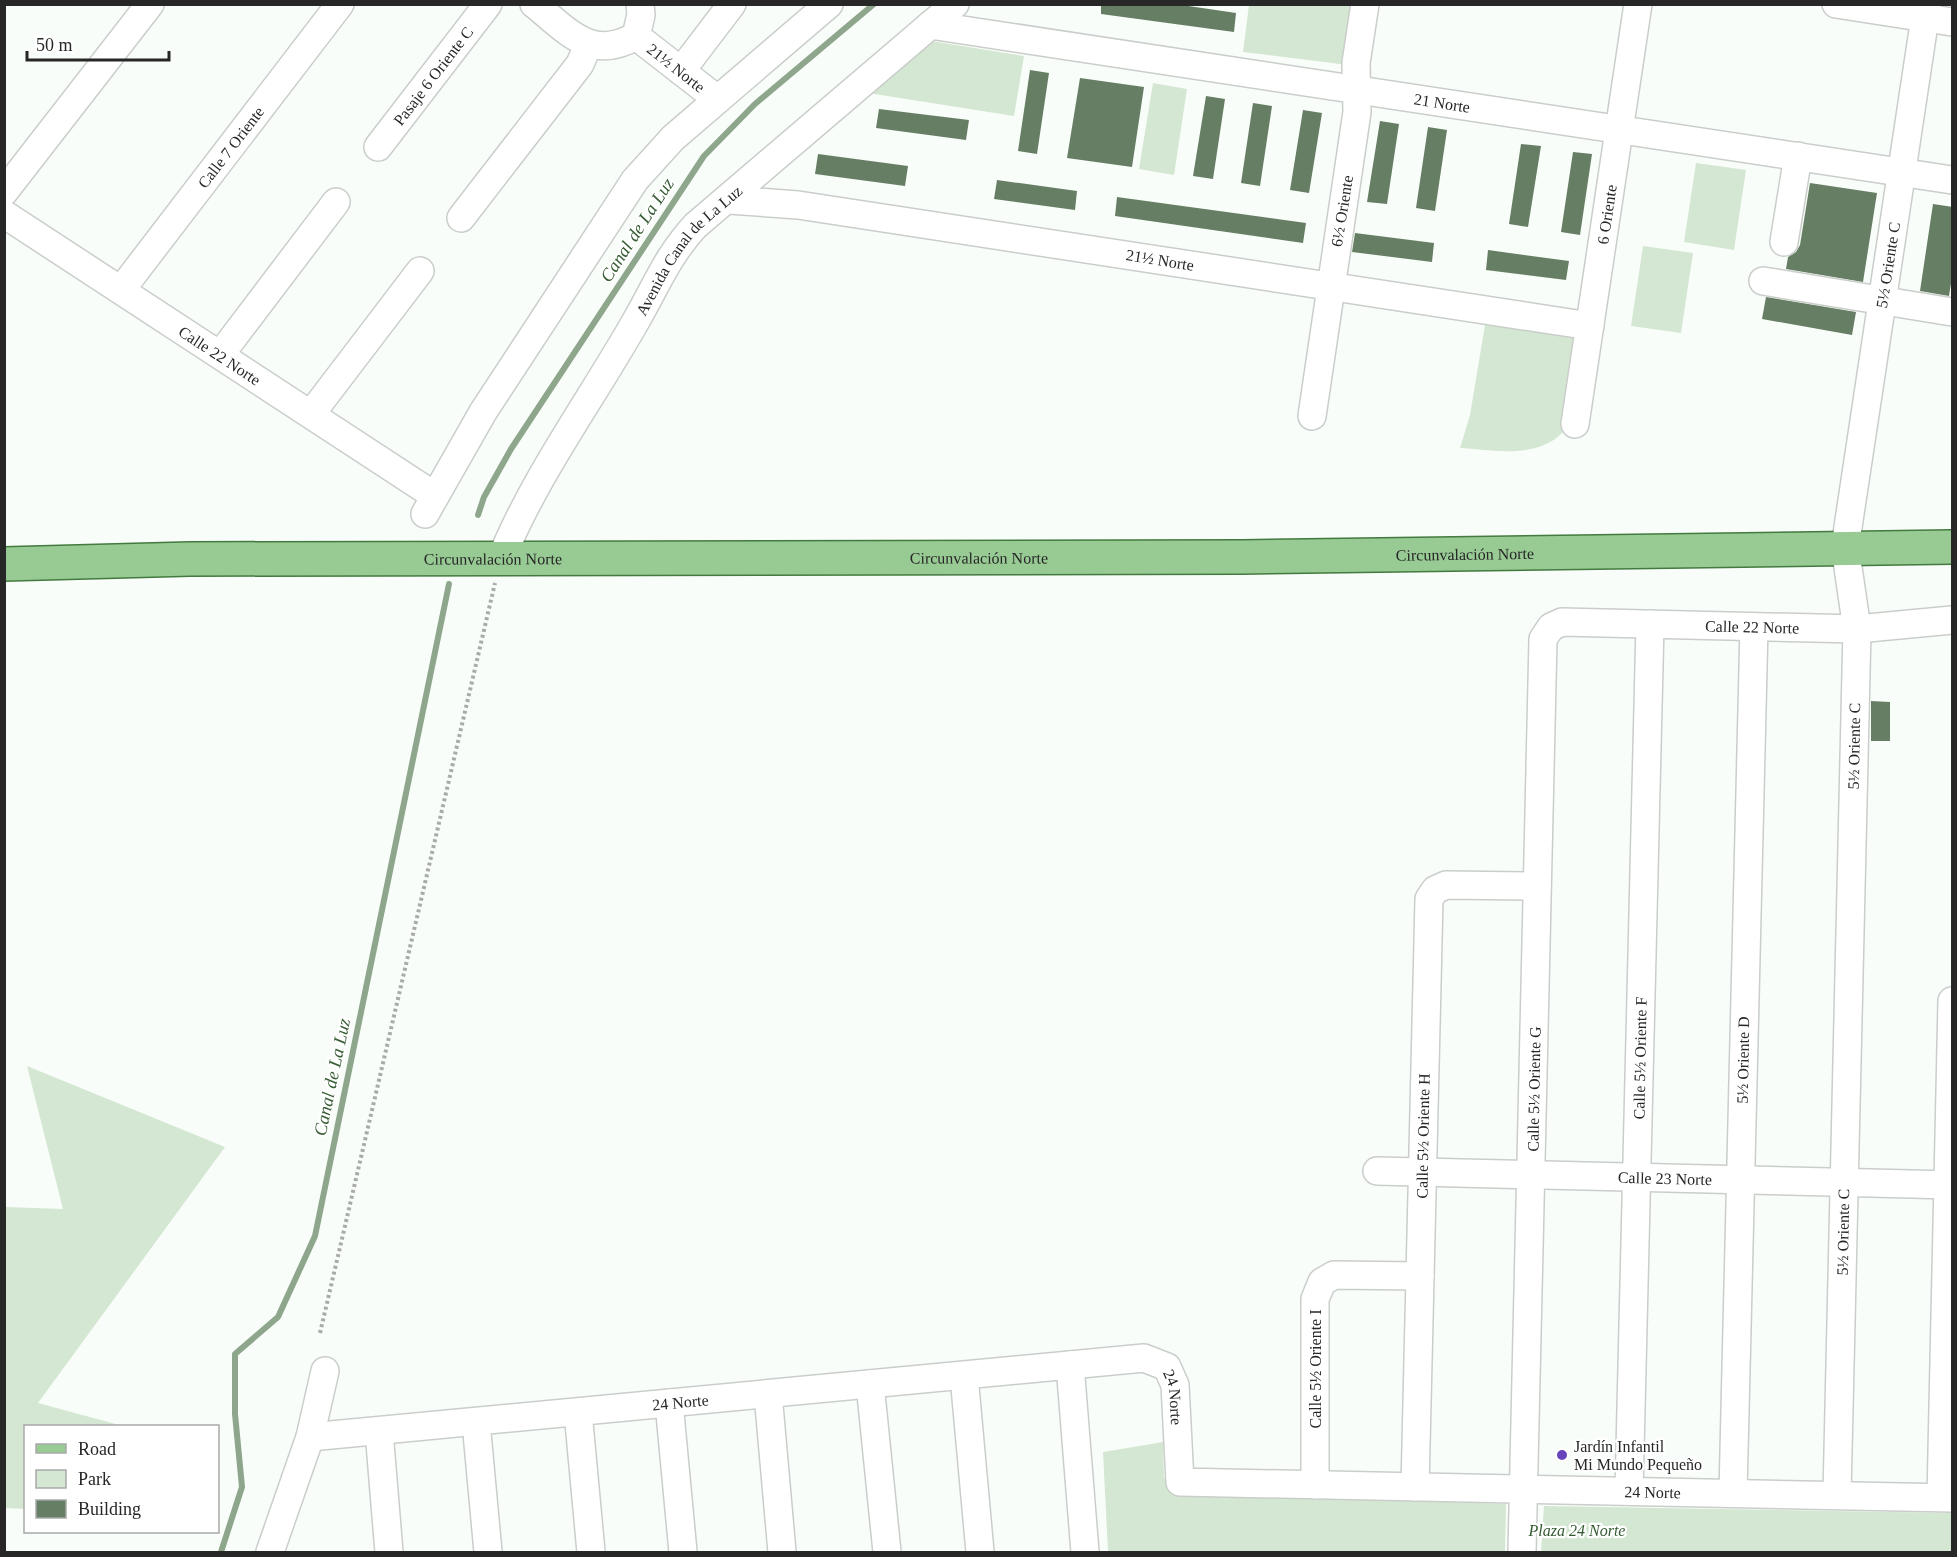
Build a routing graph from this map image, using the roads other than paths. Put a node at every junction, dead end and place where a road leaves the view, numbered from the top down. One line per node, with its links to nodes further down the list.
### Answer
1 (150, 4): 25 (street)
2 (340, 4): 34 (street, Calle 7 Oriente)
3 (488, 4): 21 (street, Pasaje 6 Oriente C)
4 (534, 4): 16 (street)
5 (640, 4): 15 (street, 21½ Norte)
6 (732, 4): 17 (street)
7 (829, 4): 19 (street)
8 (955, 4): 14 (street, Avenida Canal de La Luz)
9 (1365, 4): 18 (street, 6½ Oriente)
10 (1638, 4): 20 (street, 6 Oriente)
11 (1836, 4): 12 (street)
12 (1926, 11): 13 (street); 23 (street, 5½ Oriente C)
13 (1953, 22)
14 (930, 25): 18 (street, 21 Norte); 26 (street, Avenida Canal de La Luz)
15 (636, 36): 16 (street, 21½ Norte); 17 (street, 21½ Norte)
16 (588, 45): 29 (street)
17 (681, 71): 19 (street, 21½ Norte)
18 (1357, 90): 20 (street, 21 Norte); 33 (street, 6½ Oriente)
19 (717, 99): 39 (street, Calle 22 Norte)
20 (1619, 129): 22 (street, 21 Norte); 37 (street, 6 Oriente)
21 (378, 147)
22 (1798, 156): 23 (street, 21 Norte); 30 (street)
23 (1902, 172): 24 (street, 21 Norte); 35 (street, 5½ Oriente C)
24 (1953, 180)
25 (4, 192)
26 (729, 200): 33 (street, 21½ Norte); 44 (street, Avenida Canal de La Luz)
27 (336, 202): 38 (street)
28 (4, 214): 34 (street, Calle 22 Norte)
29 (461, 218)
30 (1784, 242)
31 (420, 271): 39 (street)
32 (1763, 281): 35 (street)
33 (1331, 286): 37 (street, 21½ Norte); 40 (street, 6½ Oriente)
34 (121, 290): 38 (street, Calle 22 Norte)
35 (1882, 300): 36 (street); 42 (street, 5½ Oriente C)
36 (1953, 312)
37 (1590, 326): 41 (street, 6 Oriente)
38 (220, 355): 39 (street, Calle 22 Norte)
39 (311, 414)
40 (1312, 416)
41 (1575, 424)
42 (1845, 547): 43 (main road, Circunvalación Norte); 44 (main road, Circunvalación Norte); 50 (street, 5½ Oriente C)
43 (1953, 547)
44 (501, 559): 45 (main road, Circunvalación Norte)
45 (4, 564)
46 (1953, 620): 50 (street, Calle 22 Norte)
47 (1650, 624): 48 (street, Calle 22 Norte); 49 (street, Calle 22 Norte); 57 (street, Calle 5½ Oriente F)
48 (1551, 627): 51 (street, Calle 5½ Oriente G)
49 (1754, 627): 50 (street, Calle 22 Norte); 58 (street, 5½ Oriente D)
50 (1857, 629): 59 (street, 5½ Oriente C)
51 (1537, 886): 55 (street, Calle 5½ Oriente H); 56 (street, Calle 5½ Oriente G)
52 (1953, 1001): 53 (street)
53 (1952, 1060): 60 (street)
54 (1377, 1171): 55 (street, Calle 23 Norte)
55 (1422, 1172): 56 (street, Calle 23 Norte); 61 (street, Calle 5½ Oriente H)
56 (1532, 1175): 57 (street, Calle 23 Norte); 74 (street, Calle 5½ Oriente G)
57 (1637, 1178): 58 (street, Calle 23 Norte); 75 (street, Calle 5½ Oriente F)
58 (1740, 1180): 59 (street, Calle 23 Norte); 76 (street, 5½ Oriente D)
59 (1844, 1182): 60 (street, Calle 23 Norte); 77 (street, 5½ Oriente C)
60 (1951, 1185): 78 (street)
61 (1420, 1276): 72 (street, Calle 5½ Oriente I); 73 (street, Calle 5½ Oriente H)
62 (1070, 1365): 64 (street, 24 Norte); 72 (street, 24 Norte); 89 (street)
63 (325, 1371): 71 (street)
64 (964, 1376): 65 (street, 24 Norte); 88 (street)
65 (870, 1384): 66 (street, 24 Norte); 87 (street)
66 (768, 1394): 67 (street, 24 Norte); 86 (street)
67 (669, 1403): 68 (street, 24 Norte); 85 (street)
68 (578, 1412): 69 (street, 24 Norte); 84 (street)
69 (476, 1422): 70 (street, 24 Norte); 83 (street)
70 (379, 1431): 71 (street, 24 Norte); 82 (street)
71 (310, 1437): 79 (street)
72 (1315, 1485): 73 (street, 24 Norte)
73 (1415, 1487): 74 (street, 24 Norte)
74 (1524, 1489): 75 (street, 24 Norte); 90 (street, Calle 5½ Oriente G)
75 (1629, 1491): 76 (street, 24 Norte)
76 (1733, 1493): 77 (street, 24 Norte)
77 (1837, 1495): 78 (street, 24 Norte)
78 (1947, 1498)
79 (284, 1511): 80 (street); 81 (street)
80 (270, 1552)
81 (288, 1552)
82 (388, 1552)
83 (488, 1552)
84 (591, 1552)
85 (683, 1552)
86 (782, 1552)
87 (887, 1552)
88 (980, 1552)
89 (1085, 1552)
90 (1522, 1552)

